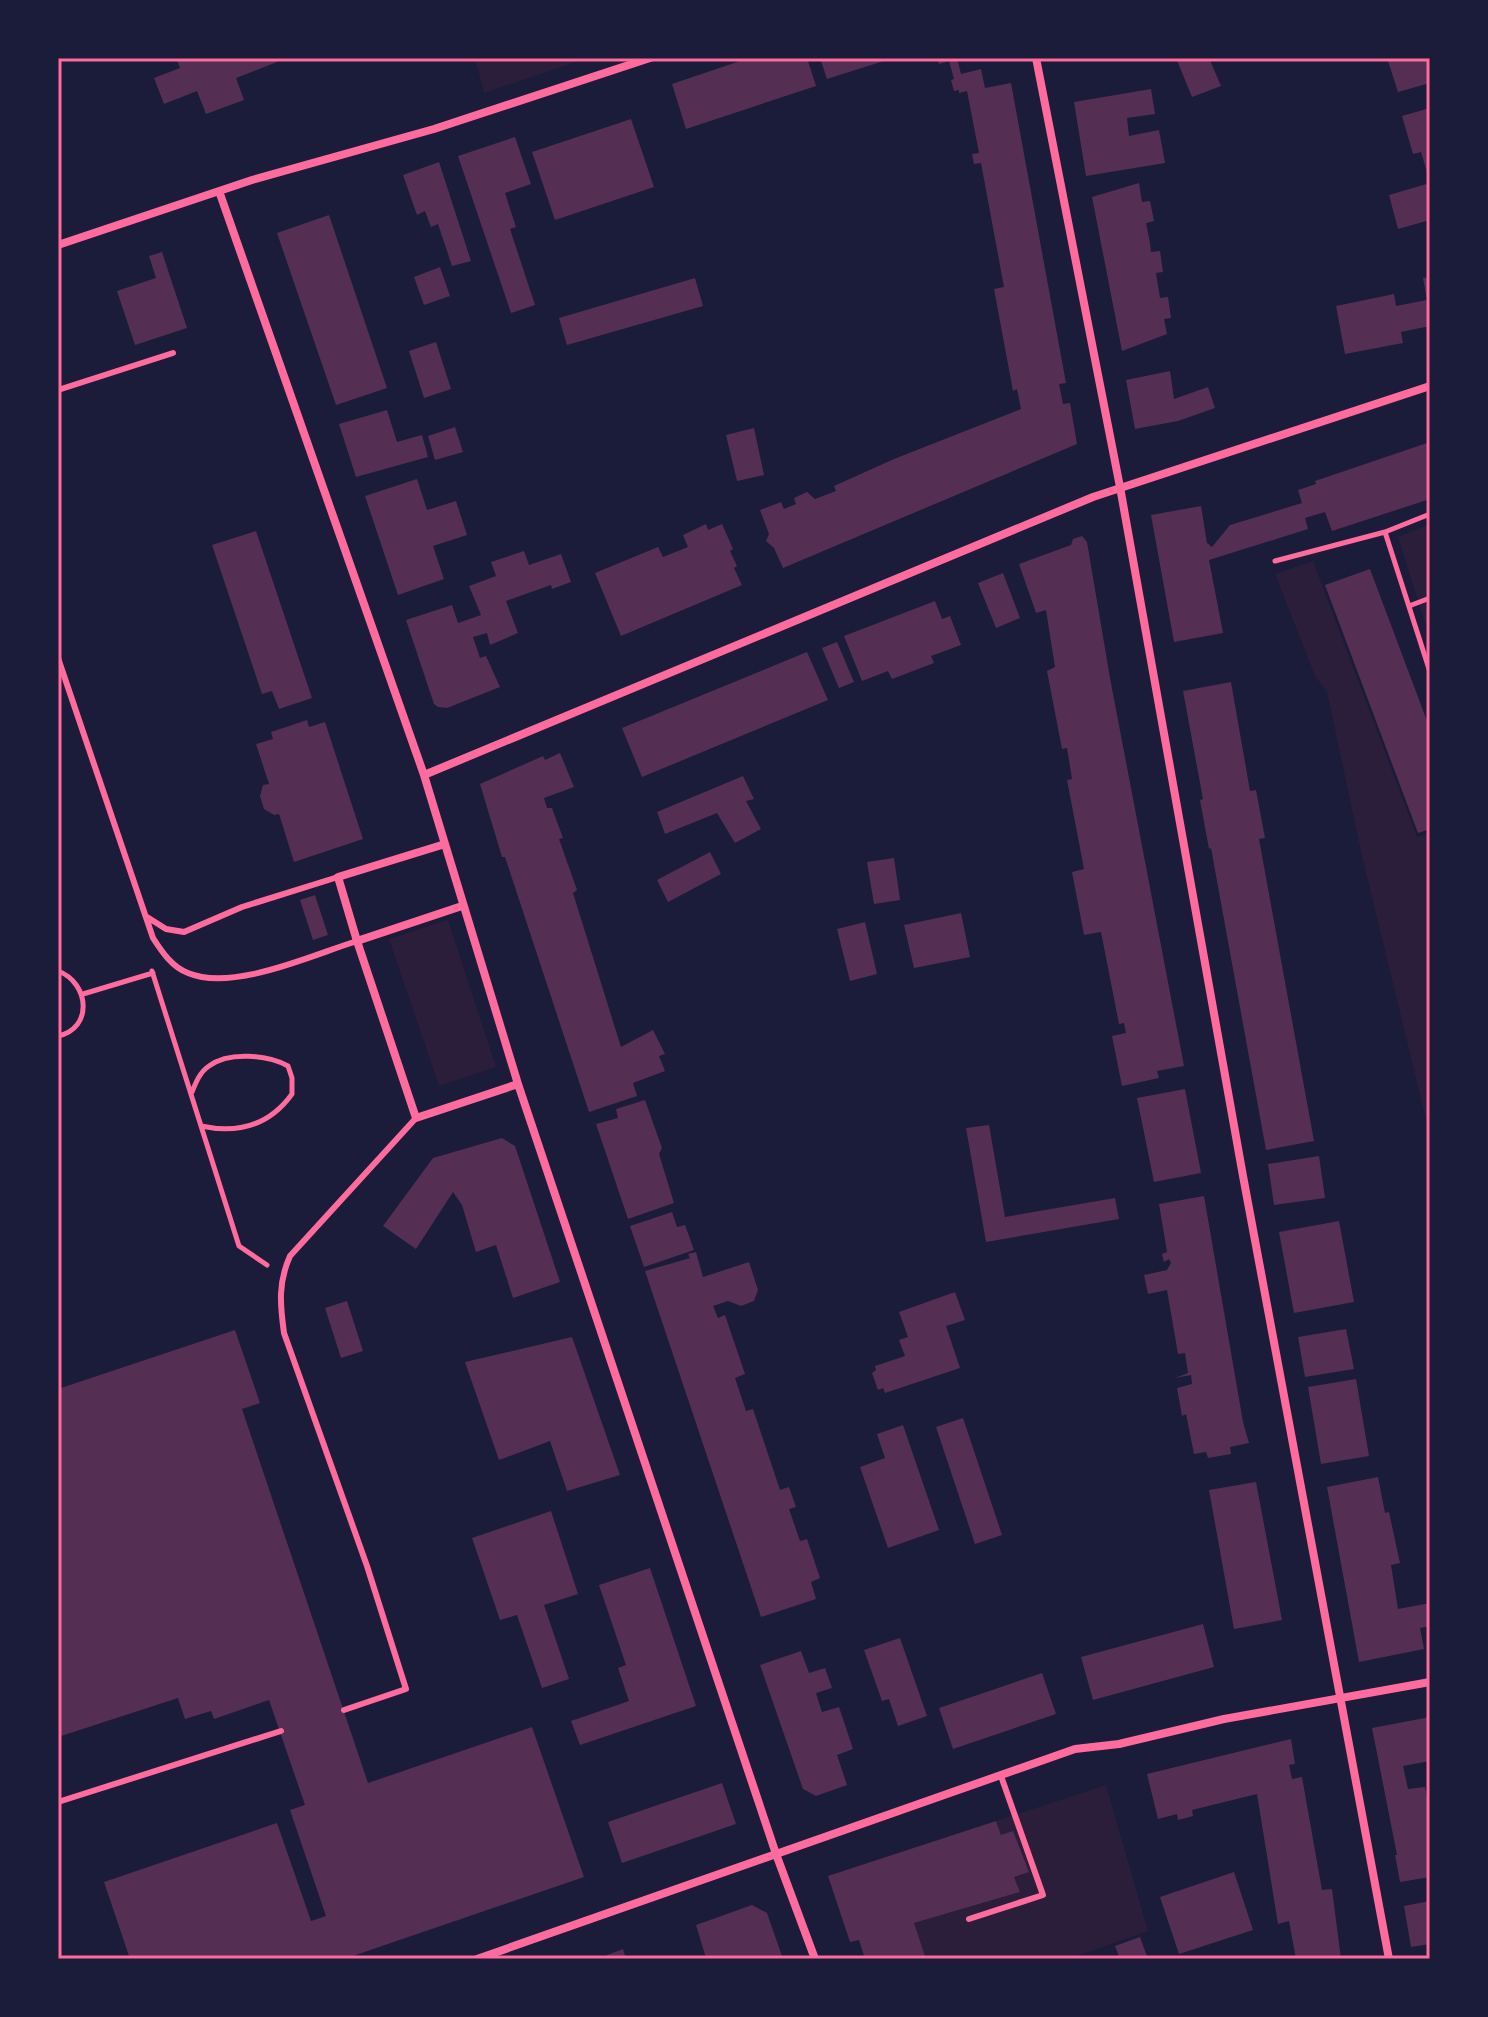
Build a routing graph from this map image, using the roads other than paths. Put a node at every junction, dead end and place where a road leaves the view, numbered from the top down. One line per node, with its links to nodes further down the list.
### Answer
1 (650, 58): 3 (street)
2 (1036, 58): 8 (street)
3 (219, 191): 4 (street); 10 (street)
4 (58, 245)
5 (173, 353): 7 (lane)
6 (1430, 386): 8 (street)
7 (58, 390)
8 (1120, 487): 10 (street); 19 (street)
9 (58, 658): 14 (lane)
10 (424, 775): 11 (street)
11 (445, 844): 12 (street); 13 (street)
12 (338, 877): 14 (lane); 15 (street)
13 (462, 906): 15 (street); 16 (street)
14 (147, 917): 15 (lane)
15 (357, 941): 17 (street)
16 (518, 1084): 17 (street); 24 (street)
17 (416, 1118): 20 (lane)
18 (1430, 1682): 19 (street)
19 (1339, 1699): 22 (street); 28 (street)
20 (344, 1710)
21 (281, 1731): 23 (lane)
22 (1001, 1776): 24 (street); 25 (lane)
23 (58, 1802)
24 (776, 1854): 26 (street); 27 (street)
25 (969, 1919)
26 (477, 1959)
27 (815, 1959)
28 (1389, 1959)

